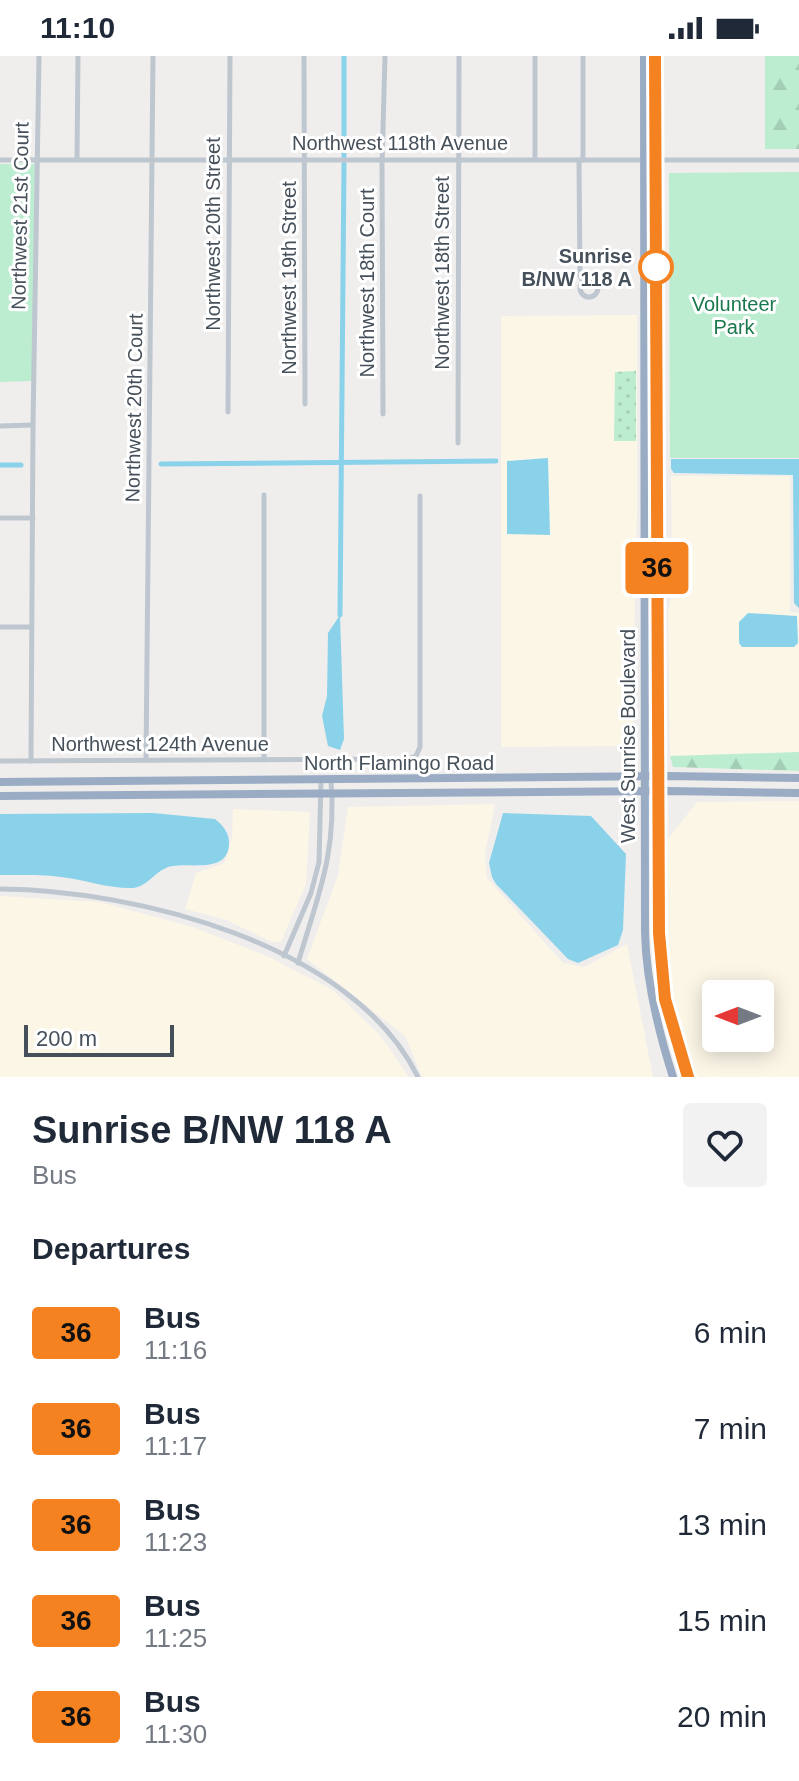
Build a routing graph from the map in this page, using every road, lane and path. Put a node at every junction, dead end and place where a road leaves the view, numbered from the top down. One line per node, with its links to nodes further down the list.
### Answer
1 (39, 56): 15 (street, Northwest 21st Court)
2 (78, 56): 16 (street)
3 (153, 56): 17 (street, Northwest 20th Court)
4 (230, 56): 12 (street, Northwest 20th Street)
5 (304, 56): 18 (street, Northwest 19th Street)
6 (385, 56): 19 (street, Northwest 18th Court)
7 (459, 56): 20 (street, Northwest 18th Street)
8 (535, 56): 13 (street)
9 (583, 56): 21 (street)
10 (644, 56): 22 (highway, West Sunrise Boulevard)
11 (656, 56): 23 (highway, West Sunrise Boulevard)
12 (229, 159): 17 (street, Northwest 118th Avenue); 18 (street, Northwest 118th Avenue); 27 (street, Northwest 20th Street)
13 (535, 159): 20 (street, Northwest 118th Avenue); 21 (street, Northwest 118th Avenue)
14 (0, 160): 15 (street, Northwest 118th Avenue)
15 (37, 160): 16 (street, Northwest 118th Avenue); 29 (street, Northwest 21st Court)
16 (77, 160): 17 (street, Northwest 118th Avenue)
17 (152, 160): 38 (street, Northwest 20th Court)
18 (305, 160): 19 (street, Northwest 118th Avenue); 26 (street, Northwest 19th Street)
19 (383, 160): 20 (street, Northwest 118th Avenue); 28 (street, Northwest 18th Court)
20 (459, 160): 31 (street, Northwest 18th Street)
21 (581, 160): 22 (street, Northwest 118th Avenue); 25 (street)
22 (644, 160): 23 (street, Northwest 118th Avenue); 42 (highway, West Sunrise Boulevard)
23 (656, 160): 24 (street, Northwest 118th Avenue); 43 (highway, West Sunrise Boulevard)
24 (799, 160)
25 (583, 281)
26 (305, 404)
27 (228, 412)
28 (383, 414)
29 (33, 425): 30 (street); 35 (street, Northwest 21st Court)
30 (0, 426)
31 (458, 443)
32 (264, 495): 39 (street)
33 (420, 496): 39 (street, Northwest 124th Avenue)
34 (0, 518): 35 (street)
35 (33, 518): 37 (street, Northwest 21st Court)
36 (0, 627): 37 (street)
37 (31, 627): 41 (street, Northwest 21st Court)
38 (146, 760): 39 (street, Northwest 124th Avenue); 41 (street, Northwest 124th Avenue)
39 (264, 760)
40 (0, 761): 41 (street, Northwest 124th Avenue)
41 (31, 761)
42 (643, 776): 43 (highway, North Flamingo Road); 45 (highway, North Flamingo Road); 47 (highway, West Sunrise Boulevard)
43 (657, 776): 44 (highway, North Flamingo Road); 48 (highway, West Sunrise Boulevard)
44 (799, 778)
45 (326, 780): 46 (highway, North Flamingo Road); 50 (street); 51 (street)
46 (0, 782)
47 (643, 791): 48 (highway, North Flamingo Road); 51 (highway, North Flamingo Road); 57 (highway, West Sunrise Boulevard)
48 (658, 791): 49 (highway, North Flamingo Road); 58 (highway, West Sunrise Boulevard)
49 (799, 793)
50 (322, 794): 51 (highway, North Flamingo Road); 52 (highway, North Flamingo Road); 54 (street)
51 (332, 794): 55 (street)
52 (0, 796)
53 (0, 889): 54 (street)
54 (284, 956): 55 (street)
55 (298, 963): 56 (street)
56 (418, 1077)
57 (673, 1077)
58 (688, 1077)

